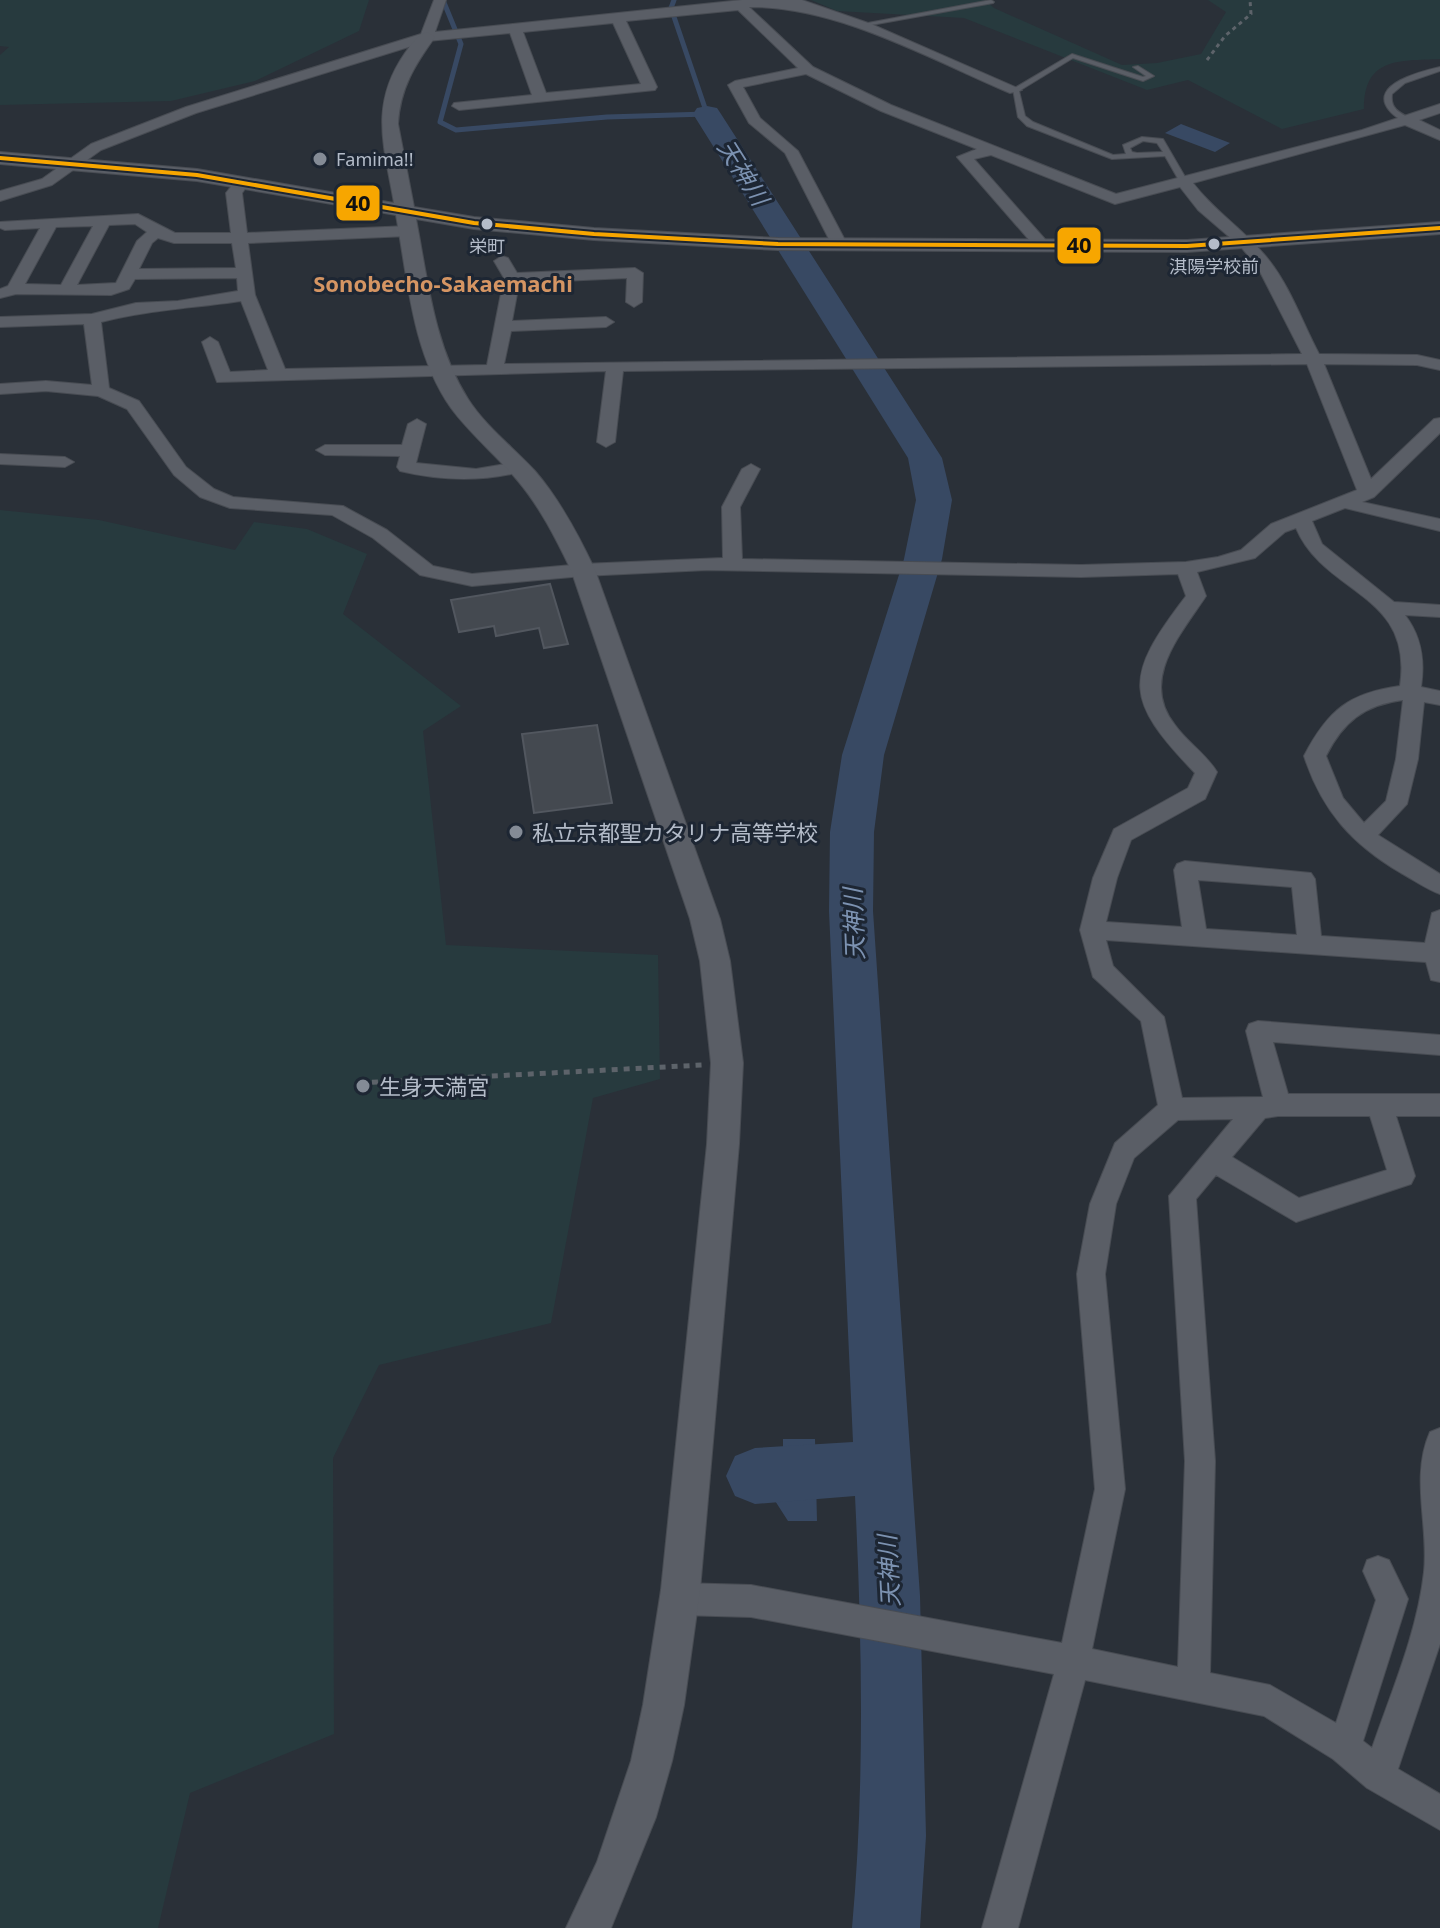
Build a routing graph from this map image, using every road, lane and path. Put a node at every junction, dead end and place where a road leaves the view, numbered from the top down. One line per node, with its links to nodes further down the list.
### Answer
1 (789, 0): 6 (street)
2 (1250, 0): 11 (path)
3 (438, 1): 10 (street)
4 (991, 2): 8 (lane)
5 (746, 3): 6 (street); 7 (street); 14 (street)
6 (808, 8): 8 (street)
7 (618, 19): 9 (street); 16 (street)
8 (860, 25): 15 (street)
9 (515, 29): 10 (street); 16 (street)
10 (427, 37): 25 (street); 30 (street)
11 (1207, 60)
12 (1136, 67): 15 (lane)
13 (1440, 69): 19 (lane)
14 (808, 70): 21 (street); 36 (street)
15 (1015, 90): 23 (lane)
16 (540, 97): 17 (street)
17 (459, 106)
18 (1440, 108): 19 (street)
19 (1409, 121): 20 (street); 27 (street)
20 (1440, 136)
21 (994, 150): 27 (street); 38 (street)
22 (1167, 154): 23 (lane); 23 (lane); 27 (lane)
23 (1141, 157)
24 (0, 158): 25 (street)
25 (76, 162): 26 (street); 28 (street)
26 (242, 182): 30 (street); 35 (street)
27 (1184, 182): 37 (street)
28 (0, 198): 32 (street)
29 (104, 219): 31 (street); 34 (street); 43 (street)
30 (406, 221): 35 (street); 36 (street); 56 (street)
31 (51, 222): 32 (street); 44 (street)
32 (3, 226)
33 (1440, 228): 37 (street)
34 (157, 231): 35 (street); 41 (street)
35 (238, 238): 40 (street)
36 (839, 244): 38 (street)
37 (1247, 244): 38 (street); 52 (street)
38 (1043, 246)
39 (502, 261): 42 (street)
40 (243, 273): 41 (street); 45 (street)
41 (129, 274): 43 (street)
42 (512, 278): 46 (street); 50 (street)
43 (67, 289): 44 (street)
44 (7, 291)
45 (247, 295): 47 (street); 57 (street)
46 (634, 302)
47 (92, 319): 48 (street); 59 (street)
48 (0, 322)
49 (606, 322): 50 (street)
50 (505, 326): 55 (street)
51 (210, 342): 57 (street)
52 (1313, 359): 53 (street); 54 (street); 69 (street)
53 (1440, 365)
54 (615, 366): 55 (street); 62 (street)
55 (495, 369): 56 (street)
56 (441, 371): 57 (street); 67 (street)
57 (279, 375)
58 (0, 389): 59 (street)
59 (101, 391): 75 (street)
60 (1440, 423): 69 (street)
61 (417, 424): 64 (street)
62 (606, 442)
63 (325, 450): 64 (street)
64 (410, 451): 67 (street)
65 (0, 459): 66 (street)
66 (65, 462)
67 (518, 467): 75 (street)
68 (751, 469): 73 (street)
69 (1367, 493): 70 (street)
70 (1344, 502): 71 (street); 72 (street)
71 (1302, 519): 74 (street); 76 (street)
72 (1440, 525)
73 (733, 564): 74 (street); 75 (street)
74 (1186, 568): 83 (street)
75 (583, 570): 88 (street)
76 (1389, 608): 77 (street); 78 (street)
77 (1440, 611)
78 (1412, 692): 79 (street); 80 (street); 80 (street)
79 (1440, 698)
80 (1364, 836): 81 (street)
81 (1440, 885)
82 (1440, 919): 86 (street)
83 (1092, 930): 84 (street); 93 (street)
84 (1195, 936): 85 (street); 85 (street)
85 (1310, 945): 86 (street)
86 (1438, 963)
87 (1440, 1045): 92 (street)
88 (727, 1063): 89 (path); 98 (street)
89 (360, 1083)
90 (1440, 1105): 91 (street)
91 (1380, 1106): 92 (street); 94 (street)
92 (1268, 1107): 93 (street); 94 (street)
93 (1172, 1109): 99 (street)
94 (1214, 1160): 100 (street)
95 (1440, 1442): 96 (street)
96 (1440, 1558): 102 (street)
97 (1378, 1571): 101 (street)
98 (680, 1599): 99 (street); 104 (street)
99 (1074, 1661): 100 (street); 105 (street)
100 (1194, 1686): 101 (street)
101 (1345, 1747): 102 (street)
102 (1379, 1776): 103 (street)
103 (1440, 1813)
104 (588, 1928)
105 (1000, 1928)

